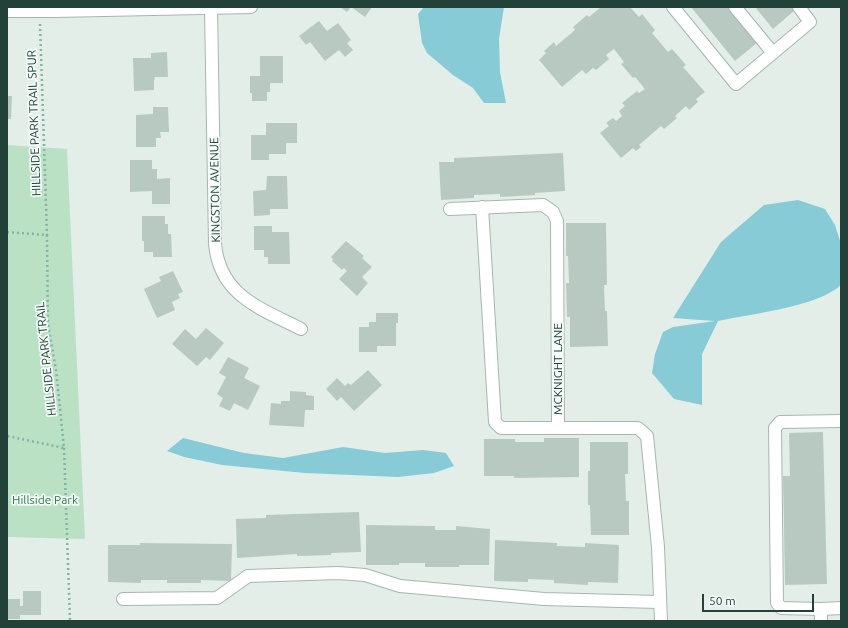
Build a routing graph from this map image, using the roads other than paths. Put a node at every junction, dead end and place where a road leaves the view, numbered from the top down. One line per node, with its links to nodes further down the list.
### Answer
1 (250, 7): 5 (street)
2 (673, 7): 8 (street)
3 (735, 7): 8 (street)
4 (799, 7): 8 (street)
5 (211, 8): 6 (street); 11 (street, KINGSTON AVENUE)
6 (55, 9): 7 (street)
7 (7, 11)
8 (773, 53)
9 (482, 207): 10 (street, MCKNIGHT LANE); 13 (street); 13 (street, MCKNIGHT LANE)
10 (450, 209)
11 (301, 329)
12 (841, 421): 17 (street)
13 (558, 428): 15 (street, MCKNIGHT LANE)
14 (123, 599): 15 (street)
15 (659, 602): 18 (street, MCKNIGHT LANE)
16 (841, 608): 17 (street)
17 (821, 615)
18 (661, 621)

